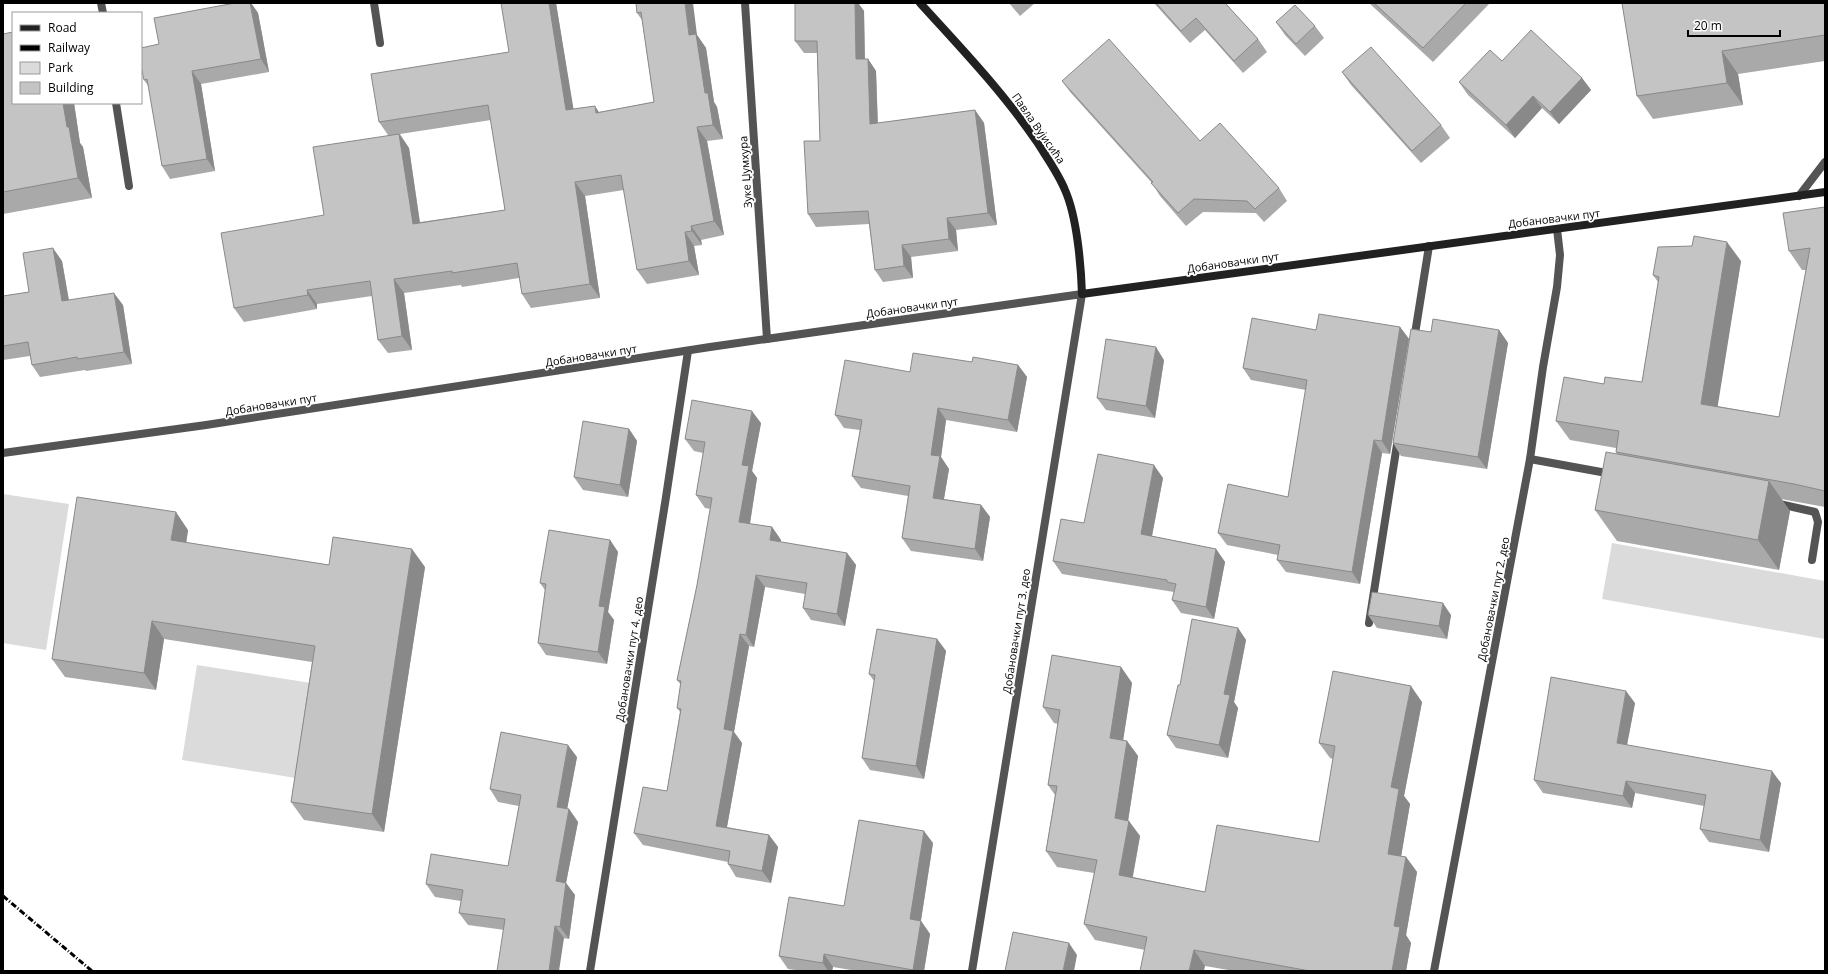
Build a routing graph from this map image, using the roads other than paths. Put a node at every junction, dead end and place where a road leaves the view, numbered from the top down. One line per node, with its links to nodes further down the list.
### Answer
1 (374, 3): 4 (street)
2 (746, 3): 13 (street, Зуке Џумхура)
3 (920, 3): 12 (street, Павла Вујисића)
4 (380, 42)
5 (116, 104): 7 (street)
6 (1825, 162): 9 (street)
7 (128, 186)
8 (1825, 192): 9 (street, Добановачки пут)
9 (1799, 196): 10 (street, Добановачки пут)
10 (1558, 229): 11 (street, Добановачки пут); 18 (street, Добановачки пут 2. део)
11 (1429, 246): 12 (street, Добановачки пут); 14 (street)
12 (1082, 294): 13 (street, Добановачки пут); 24 (street, Добановачки пут 3. део)
13 (767, 339): 15 (street, Добановачки пут)
14 (1413, 348)
15 (688, 351): 17 (street, Добановачки пут); 23 (street, Добановачки пут 4. део)
16 (1400, 427): 22 (street)
17 (3, 453)
18 (1530, 459): 19 (street); 25 (street, Добановачки пут 2. део)
19 (1622, 476)
20 (1768, 502): 21 (street)
21 (1812, 560)
22 (1369, 623)
23 (590, 971)
24 (972, 971)
25 (1434, 971)

